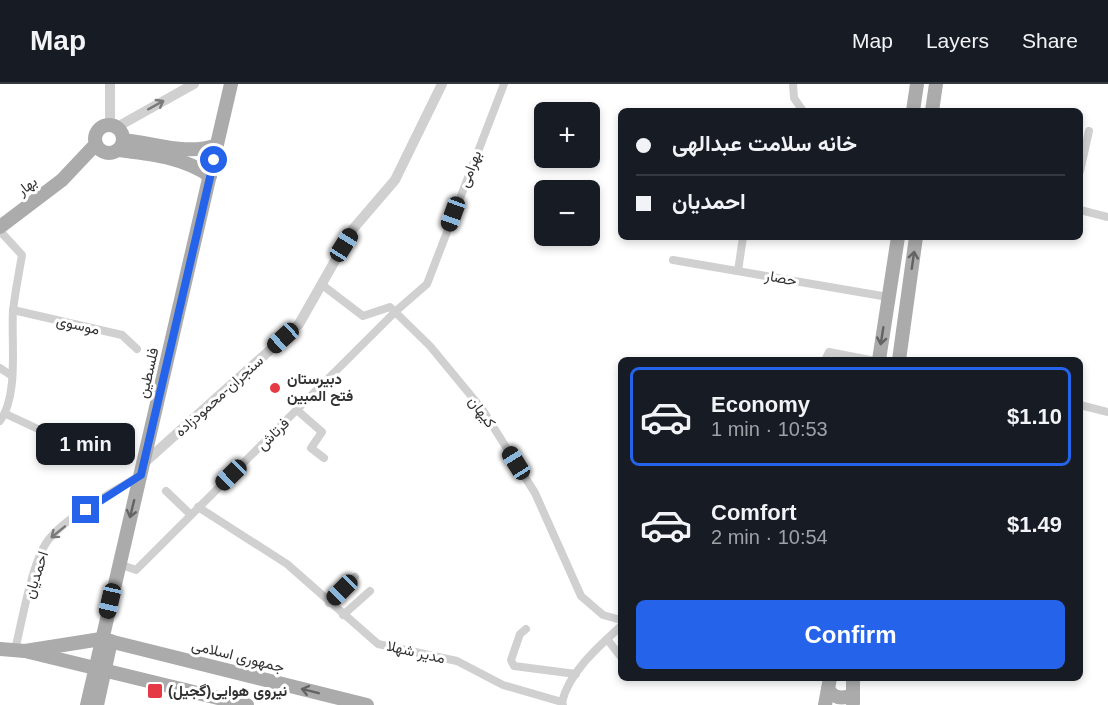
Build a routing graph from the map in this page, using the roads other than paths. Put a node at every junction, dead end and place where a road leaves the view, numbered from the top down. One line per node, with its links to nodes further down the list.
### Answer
1 (110, 84): 13 (street)
2 (194, 84): 13 (street, one-way to 2)
3 (231, 84): 15 (main road, فلسطین)
4 (442, 84): 27 (street, سنجران-محمودزاده)
5 (504, 84): 30 (street, بهرامی)
6 (793, 84): 9 (street)
7 (917, 84): 10 (main road)
8 (936, 84): 11 (main road)
9 (800, 108)
10 (913, 108)
11 (932, 108)
12 (1089, 131): 16 (street)
13 (115, 139): 14 (main road); 14 (main road, بهار); 15 (main road); 17 (main road, بهار); 18 (main road)
14 (96, 144): 17 (main road, بهار)
15 (217, 145): 18 (main road, فلسطین)
16 (1083, 158)
17 (73, 170): 21 (main road, بهار)
18 (210, 176): 44 (main road, فلسطین)
19 (1083, 211): 20 (street)
20 (1108, 217)
21 (0, 229): 29 (street)
22 (743, 240): 26 (street)
23 (898, 240): 28 (main road)
24 (916, 240): 35 (main road, one-way to 24)
25 (673, 260): 26 (street, حصار)
26 (738, 271): 28 (street, حصار)
27 (321, 284): 30 (street); 44 (street, سنجران-محمودزاده)
28 (888, 297): 34 (main road, one-way to 34)
29 (13, 310): 31 (street, موسوی); 37 (street)
30 (396, 311): 39 (street, فرتاش); 53 (street, کیهان)
31 (138, 349)
32 (826, 357): 33 (street)
33 (855, 357)
34 (879, 357)
35 (899, 357)
36 (0, 368): 37 (street)
37 (12, 376): 41 (street)
38 (1083, 406): 40 (street)
39 (298, 411): 43 (street); 46 (street, فرتاش)
40 (1108, 412)
41 (3, 417): 42 (street)
42 (57, 438)
43 (324, 458)
44 (142, 469): 48 (main road, فلسطین, one-way to 48); 59 (street, احمدیان, one-way to 59)
45 (166, 491): 47 (street)
46 (198, 507): 47 (street, فرتاش); 51 (street, مدیر شهلا)
47 (190, 514): 48 (street, فرتاش)
48 (119, 564): 57 (main road, فلسطین)
49 (355, 577): 51 (street)
50 (370, 591): 52 (street)
51 (329, 603): 52 (street, مدیر شهلا)
52 (343, 615): 66 (street, مدیر شهلا)
53 (618, 619)
54 (526, 629): 62 (street)
55 (618, 629): 56 (street)
56 (607, 639): 60 (street); 62 (street)
57 (106, 640): 59 (main road); 61 (main road, فلسطین); 70 (main road, جمهوری اسلامی, one-way to 57)
58 (0, 649): 59 (main road)
59 (20, 650): 61 (main road)
60 (618, 653)
61 (99, 669): 67 (main road, فلسطین); 68 (main road, فلسطین); 69 (main road)
62 (576, 674): 66 (street)
63 (853, 681): 65 (main road)
64 (829, 683): 65 (main road); 71 (main road)
65 (853, 700)
66 (562, 703)
67 (87, 705)
68 (97, 705)
69 (247, 705)
70 (367, 705)
71 (825, 705)

